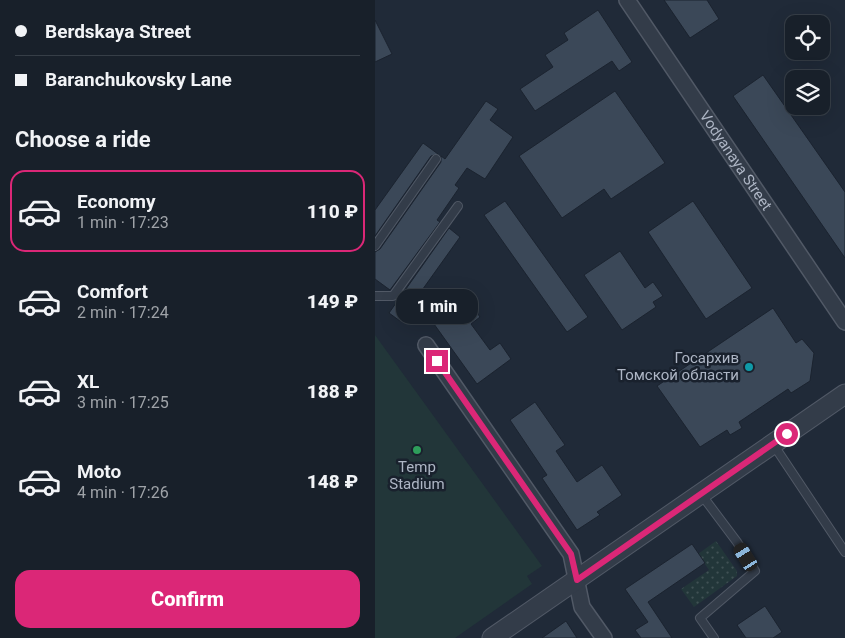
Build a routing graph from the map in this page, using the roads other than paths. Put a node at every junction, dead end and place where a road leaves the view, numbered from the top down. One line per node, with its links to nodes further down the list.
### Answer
1 (627, 0): 6 (street, Vodyanaya Street)
2 (436, 159): 4 (lane)
3 (458, 206): 5 (lane)
4 (375, 246)
5 (375, 296)
6 (845, 322)
7 (426, 345): 12 (street)
8 (845, 394): 9 (street)
9 (773, 444): 10 (street); 11 (lane)
10 (701, 494): 12 (street); 15 (lane)
11 (845, 552)
12 (577, 580): 13 (street); 14 (street)
13 (492, 638)
14 (604, 638)
15 (714, 638)

